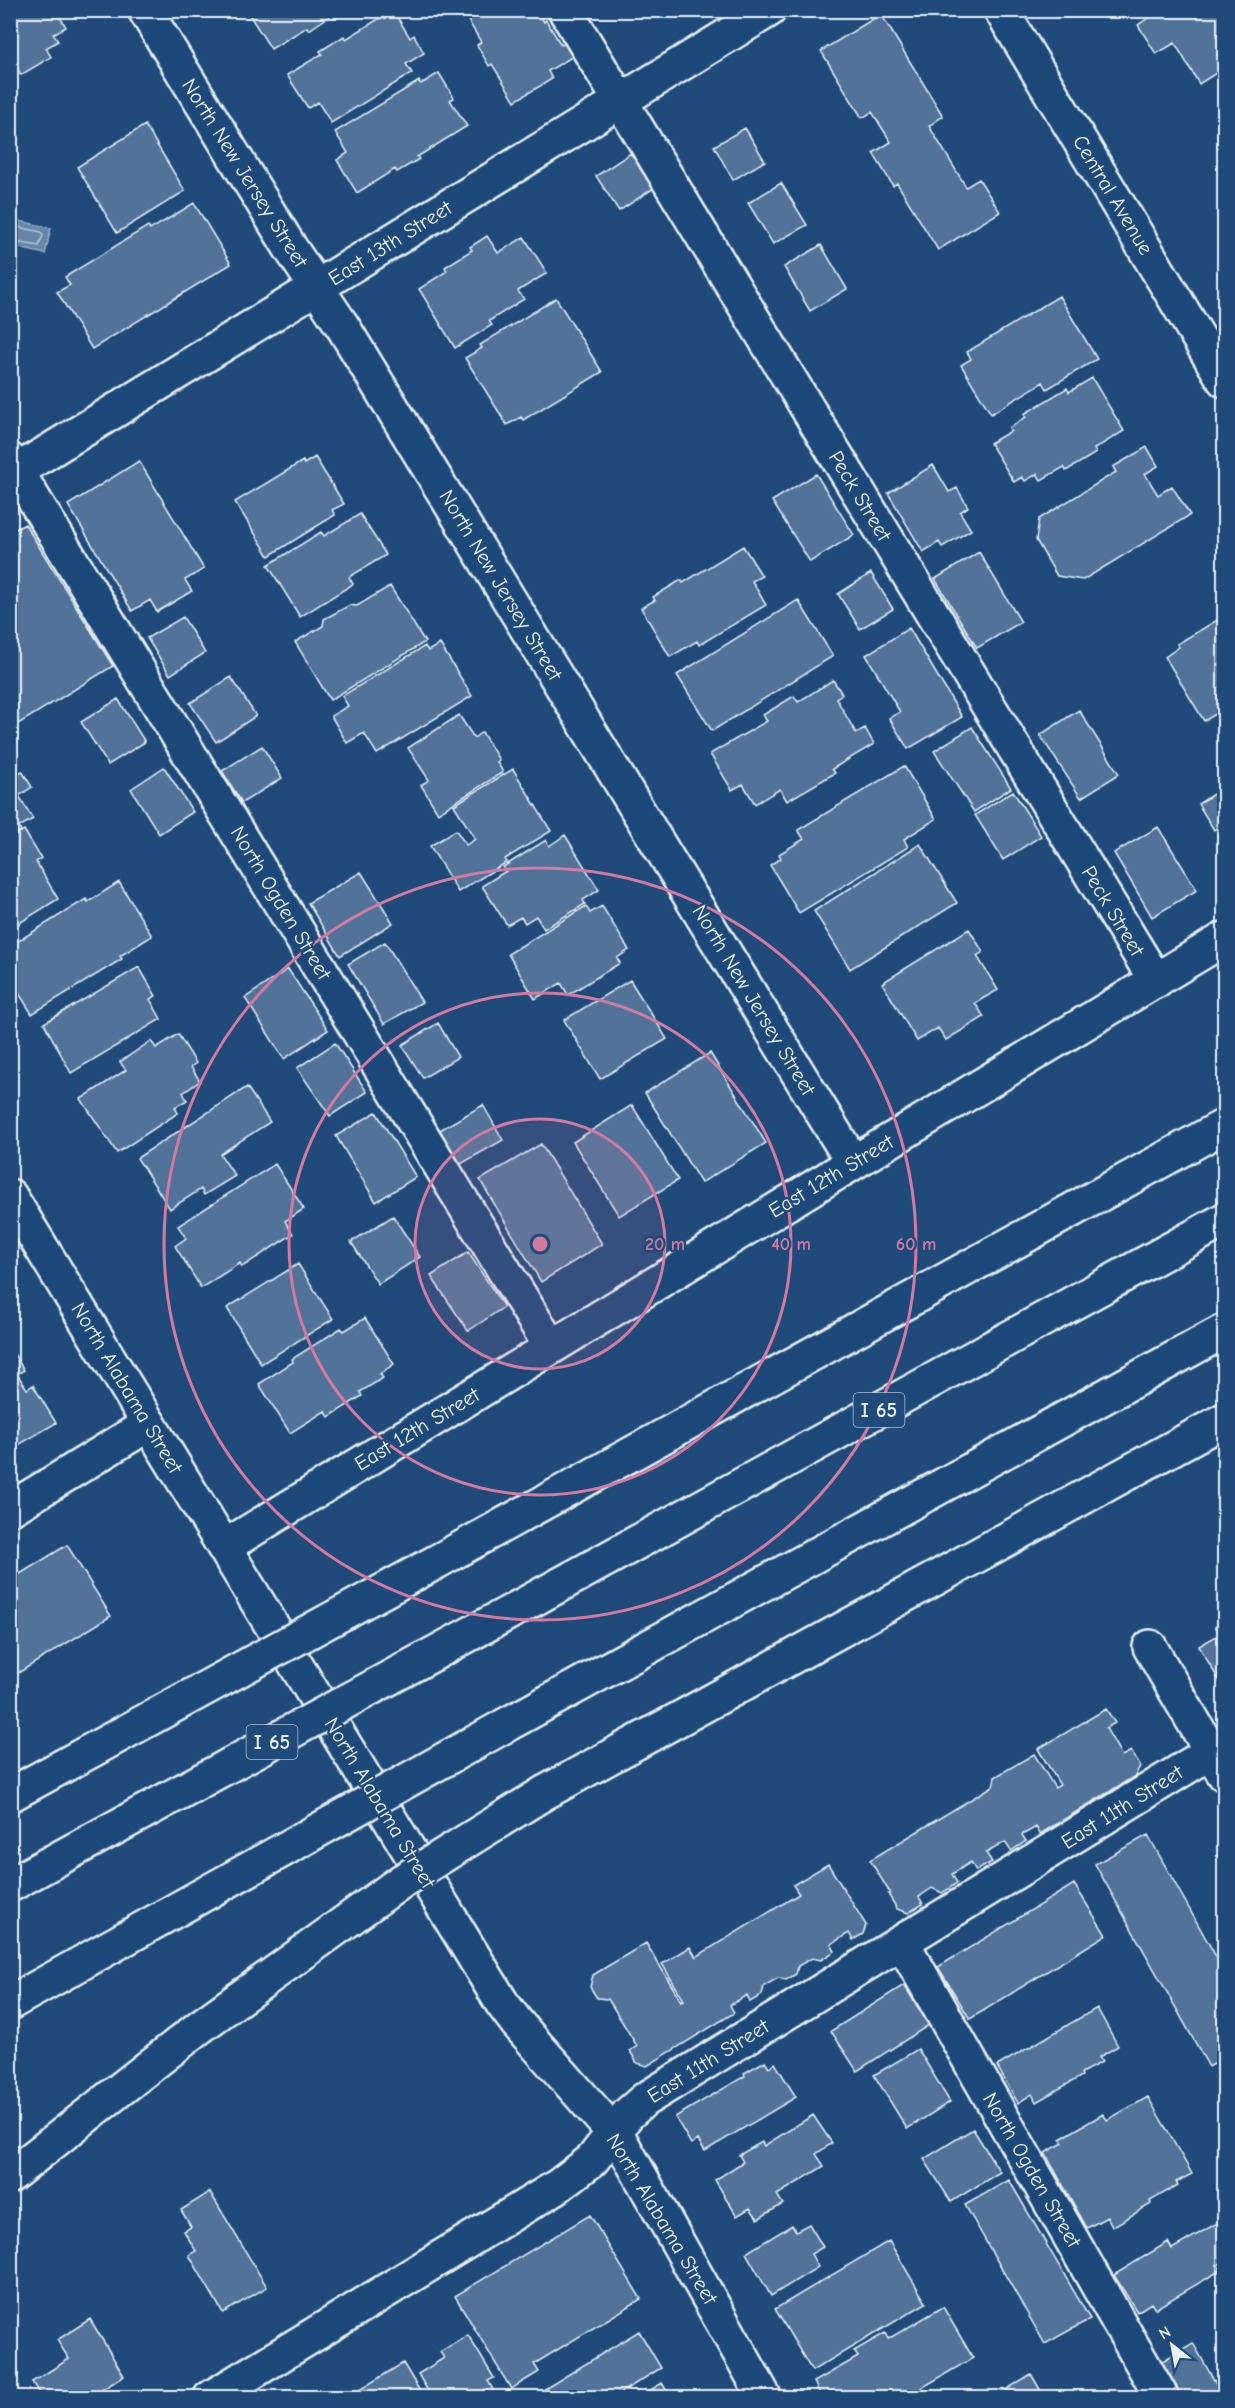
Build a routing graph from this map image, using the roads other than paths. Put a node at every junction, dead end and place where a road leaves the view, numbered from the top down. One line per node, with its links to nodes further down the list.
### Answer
1 (146, 10): 6 (main road, North New Jersey Street)
2 (565, 10): 5 (main road, Peck Street)
3 (769, 10): 5 (main road, East 13th Street)
4 (1001, 10): 7 (main road, Central Avenue)
5 (620, 102): 6 (main road, East 13th Street); 10 (main road, Peck Street)
6 (317, 288): 8 (main road, East 13th Street); 12 (main road, North New Jersey Street)
7 (1224, 380)
8 (13, 469): 16 (main road, North Ogden Street)
9 (1224, 939): 10 (main road, East 12th Street)
10 (1156, 981): 12 (main road, East 12th Street)
11 (1224, 1126): 23 (main road, bridge)
12 (853, 1163): 16 (main road, East 12th Street)
13 (10, 1196): 18 (main road, North Alabama Street)
14 (1224, 1220): 24 (main road, I 65, bridge)
15 (1224, 1331): 26 (main road, bridge)
16 (551, 1347): 20 (main road, East 12th Street)
17 (1224, 1420): 28 (main road, bridge)
18 (149, 1424): 19 (main road); 20 (main road, North Alabama Street)
19 (10, 1509)
20 (224, 1547): 27 (main road, North Alabama Street)
21 (1150, 1647): 22 (main road)
22 (1220, 1757): 25 (main road, East 11th Street)
23 (10, 1795)
24 (10, 1885)
25 (902, 1942): 27 (main road, East 11th Street); 31 (main road, North Ogden Street)
26 (10, 2003)
27 (614, 2133): 29 (main road, East 11th Street); 30 (main road, North Alabama Street)
28 (10, 2176)
29 (210, 2397)
30 (765, 2397)
31 (1162, 2397)

